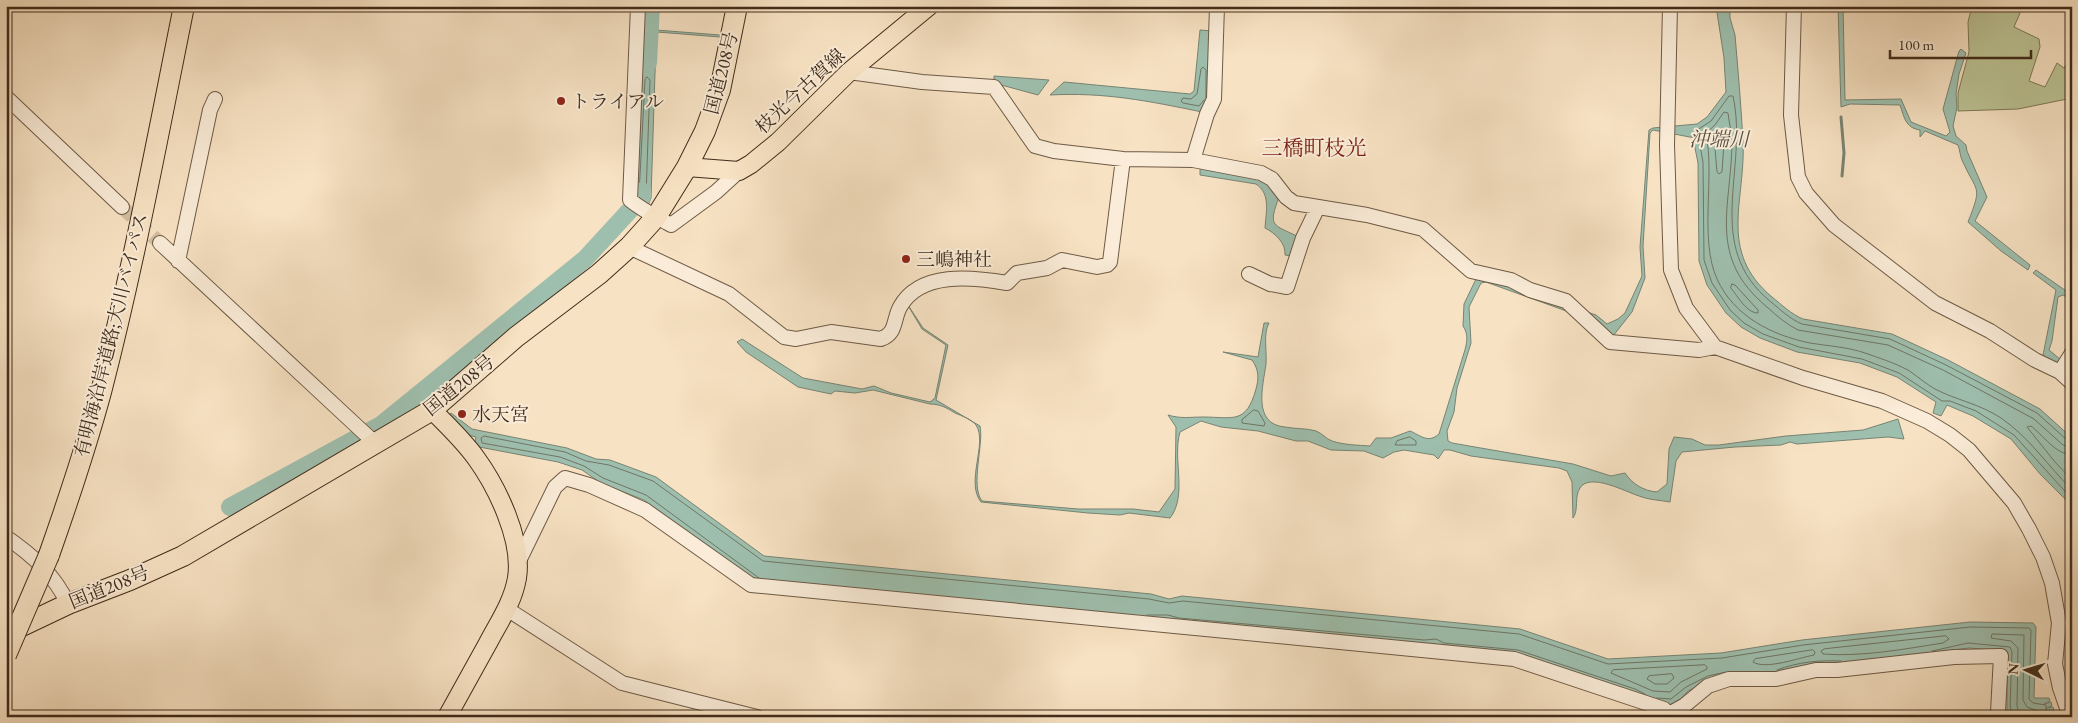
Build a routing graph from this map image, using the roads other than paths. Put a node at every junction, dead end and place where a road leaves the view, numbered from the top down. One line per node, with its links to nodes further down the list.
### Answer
1 (179, 6): 32 (highway, 有明海沿岸道路;大川バイパス)
2 (184, 6): 17 (highway, 有明海沿岸道路;大川バイパス)
3 (193, 6): 17 (highway)
4 (638, 6): 20 (street)
5 (737, 6): 15 (highway, 国道208号)
6 (929, 6): 10 (main road, 枝光今古賀線)
7 (1217, 6): 14 (street)
8 (1670, 6): 25 (street)
9 (1794, 6): 27 (street)
10 (849, 72): 13 (street); 16 (main road, 枝光今古賀線)
11 (6, 97): 18 (street)
12 (215, 99): 23 (street)
13 (1123, 160): 14 (street); 22 (street)
14 (1192, 160): 19 (street)
15 (687, 167): 16 (main road); 20 (highway, 国道208号)
16 (739, 171): 20 (street)
17 (149, 178): 32 (highway, 有明海沿岸道路;大川バイパス)
18 (122, 207)
19 (1318, 207): 24 (street); 25 (street)
20 (652, 216): 22 (highway, 国道208号)
21 (160, 243): 23 (street)
22 (630, 247): 29 (highway, 国道208号)
23 (178, 261): 30 (street)
24 (1249, 274)
25 (1715, 347): 43 (street)
26 (2072, 353): 27 (street)
27 (2060, 372): 28 (street)
28 (2072, 383)
29 (432, 410): 30 (highway, 国道208号); 33 (main road)
30 (375, 443): 34 (highway, 国道208号)
31 (6, 537): 34 (street)
32 (46, 554): 37 (highway, 有明海沿岸道路;大川バイパス); 38 (highway, 有明海沿岸道路;大川バイパス, bridge)
33 (518, 563): 35 (main road); 39 (street)
34 (66, 600): 36 (highway, 国道208号)
35 (507, 609): 40 (main road); 41 (street)
36 (6, 634)
37 (6, 641)
38 (6, 655)
39 (1675, 712): 42 (street)
40 (447, 717)
41 (757, 717)
42 (2001, 717)
43 (2070, 717)

